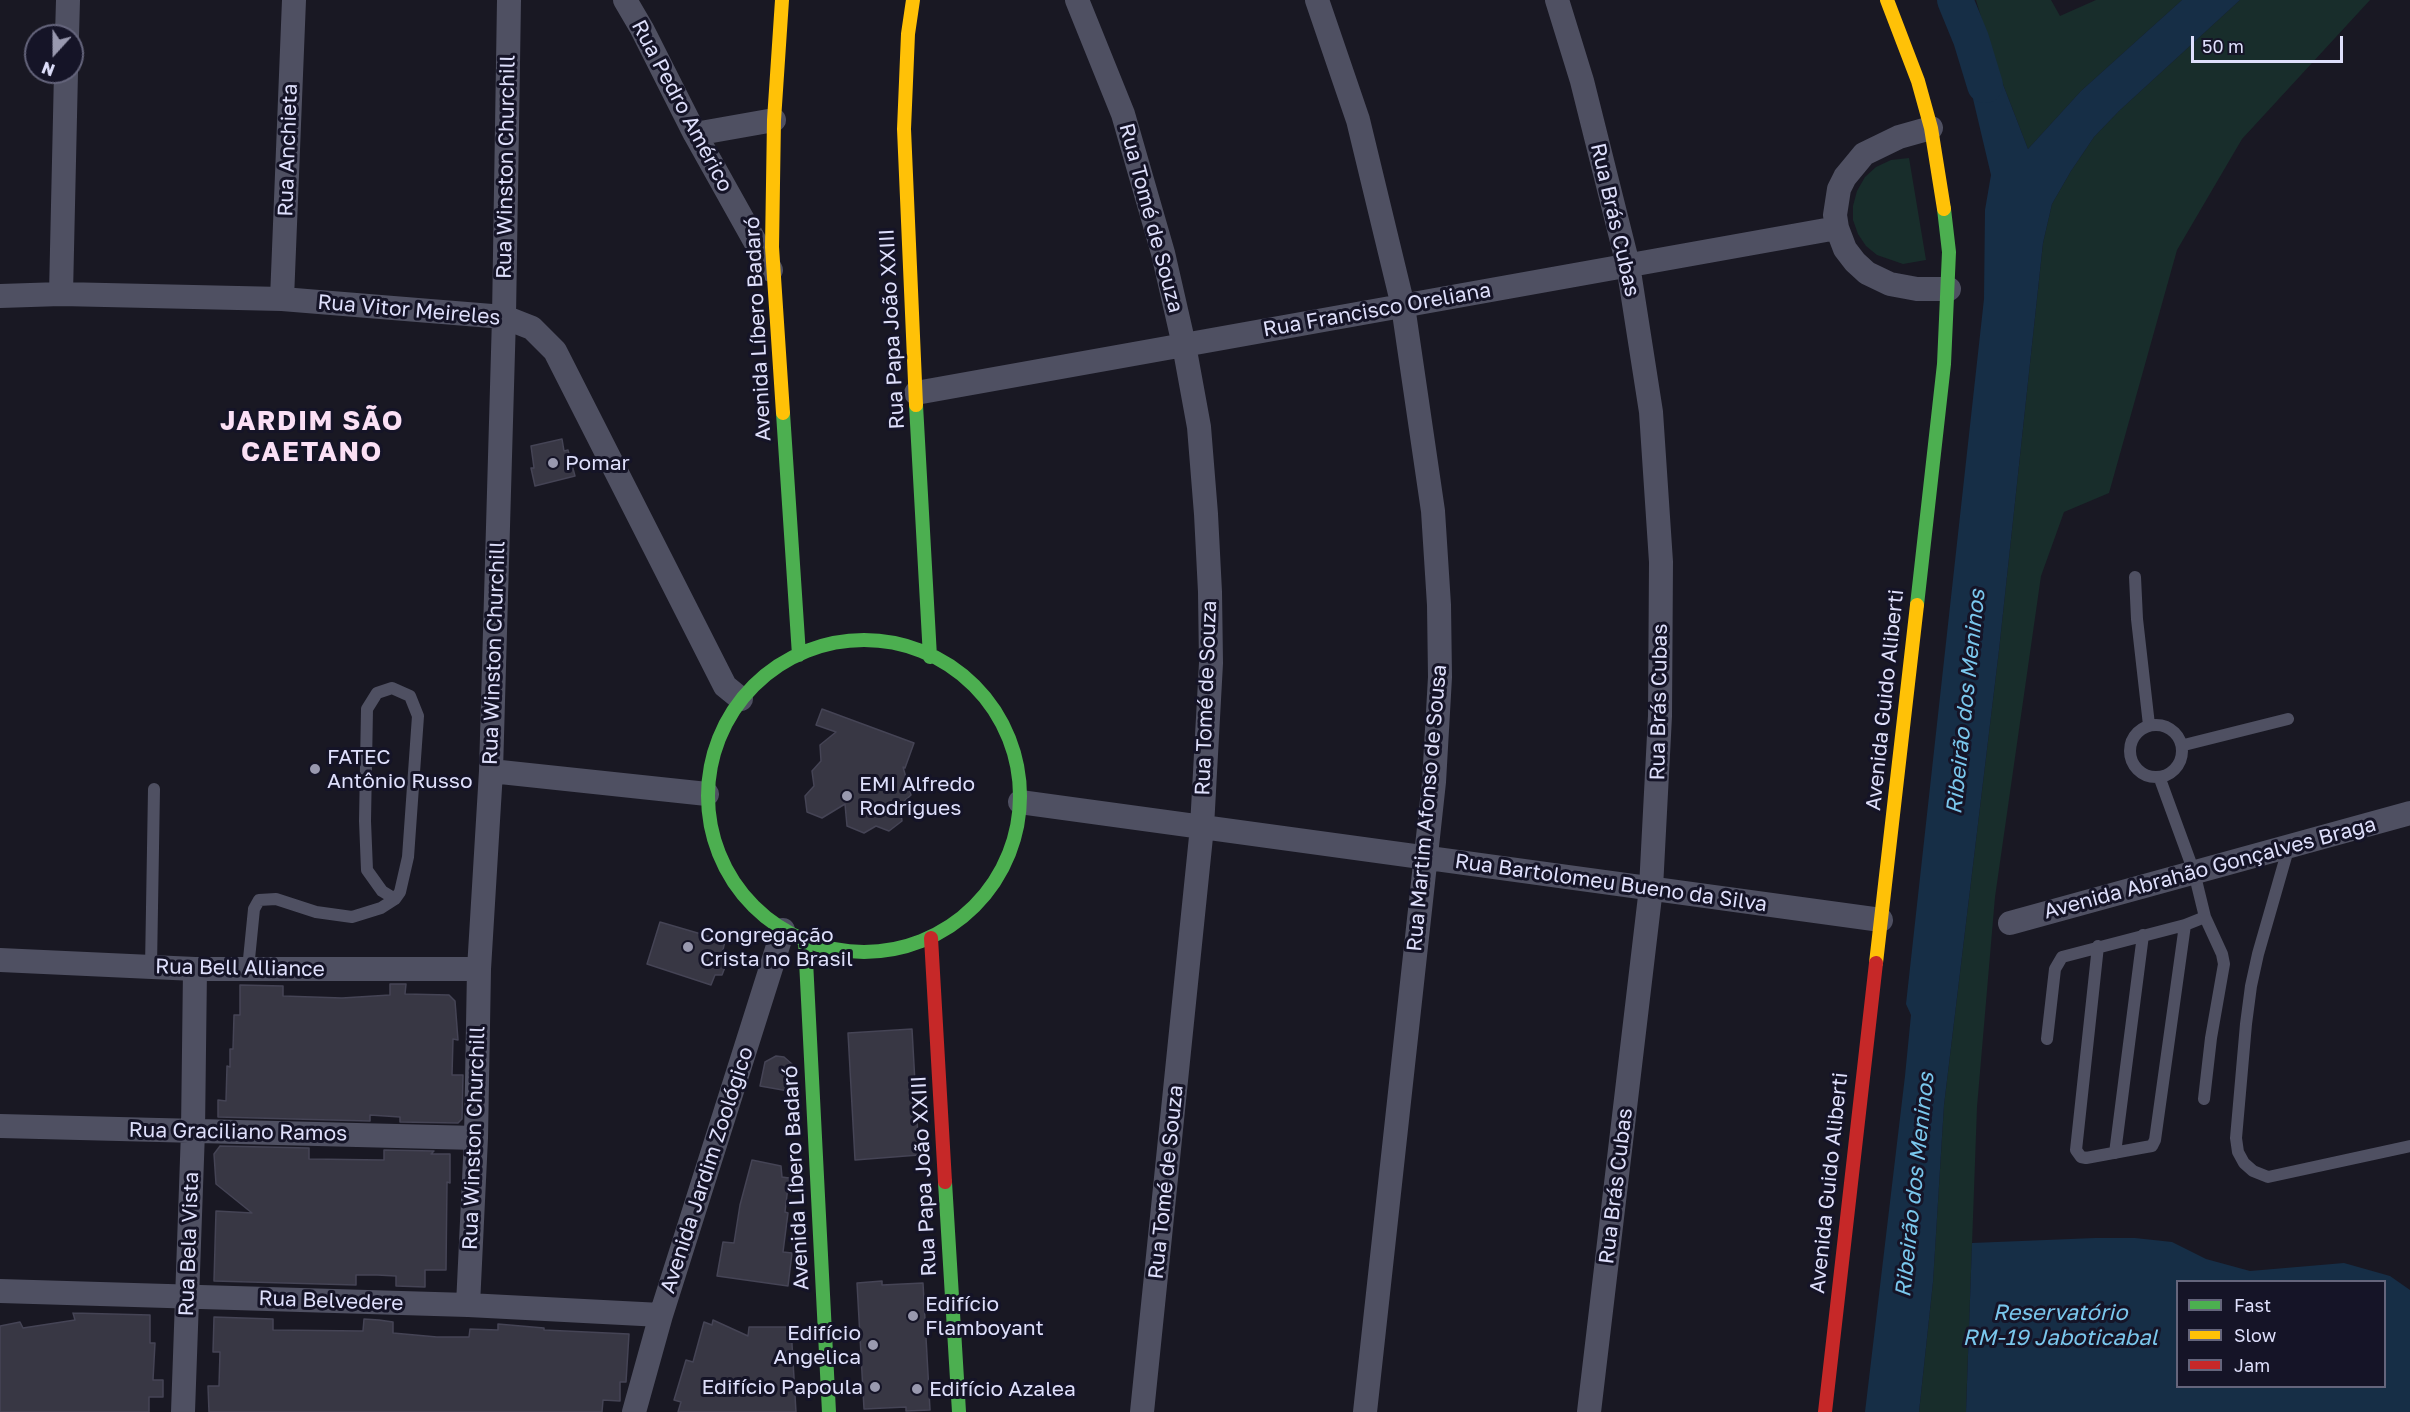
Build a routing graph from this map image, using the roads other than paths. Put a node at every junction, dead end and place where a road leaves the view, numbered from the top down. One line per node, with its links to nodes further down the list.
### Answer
1 (68, 0): 11 (street)
2 (294, 0): 22 (street, Rua Anchieta)
3 (509, 0): 24 (street, Rua Winston Churchill)
4 (625, 0): 15 (street, Rua Pedro Américo)
5 (783, 0): 13 (street, Avenida Líbero Badaró)
6 (913, 0): 26 (street, Rua Papa João XXIII)
7 (1077, 0): 25 (street, Rua Tomé de Souza)
8 (1317, 0): 23 (street, Rua Martim Afonso de Sousa)
9 (1557, 0): 17 (street, Rua Brás Cubas)
10 (1887, 0): 14 (street, Avenida Guido Aliberti)
11 (67, 24)
12 (66, 84): 20 (street)
13 (774, 120): 15 (street); 18 (street, Avenida Líbero Badaró)
14 (1931, 128): 16 (street); 19 (street, Avenida Guido Aliberti)
15 (695, 134): 18 (street, Rua Pedro Américo)
16 (1837, 228): 17 (street, Rua Francisco Oreliana); 19 (street)
17 (1628, 265): 23 (street, Rua Francisco Oreliana); 44 (street, Rua Brás Cubas)
18 (774, 275): 28 (street, Avenida Líbero Badaró)
19 (1949, 289): 47 (street, Avenida Guido Aliberti)
20 (61, 294): 21 (street, Rua Vitor Meireles); 22 (street, Rua Vitor Meireles)
21 (0, 296)
22 (282, 299): 24 (street, Rua Vitor Meireles)
23 (1403, 306): 25 (street, Rua Francisco Oreliana); 42 (street, Rua Martim Afonso de Sousa)
24 (504, 317): 30 (street, Rua Vitor Meireles); 34 (street, Rua Winston Churchill)
25 (1184, 345): 26 (street, Rua Francisco Oreliana); 40 (street, Rua Tomé de Souza)
26 (916, 393): 29 (street, Rua Papa João XXIII)
27 (2135, 577): 32 (lane)
28 (799, 655): 29 (street); 30 (street)
29 (930, 657): 38 (street)
30 (741, 699): 37 (street)
31 (2288, 719): 33 (lane)
32 (2149, 725): 33 (lane); 35 (lane)
33 (2184, 745): 35 (lane)
34 (491, 771): 37 (street); 59 (street, Rua Winston Churchill)
35 (2160, 779): 43 (lane)
36 (154, 789): 56 (lane)
37 (707, 794): 50 (street)
38 (1020, 802): 40 (street, Rua Bartolomeu Bueno da Silva); 52 (street)
39 (2410, 813): 41 (street, Avenida Abrahão Gonçalves Braga)
40 (1202, 827): 42 (street, Rua Bartolomeu Bueno da Silva); 75 (street, Rua Tomé de Souza)
41 (2289, 846): 43 (street, Avenida Abrahão Gonçalves Braga); 65 (lane)
42 (1426, 858): 44 (street, Rua Bartolomeu Bueno da Silva); 76 (street, Rua Martim Afonso de Sousa)
43 (2194, 872): 46 (lane); 48 (street, Avenida Abrahão Gonçalves Braga)
44 (1651, 888): 47 (street, Rua Bartolomeu Bueno da Silva); 77 (street, Rua Brás Cubas)
45 (395, 899): 45 (lane); 58 (lane)
46 (2205, 917): 49 (lane); 61 (lane)
47 (1881, 920): 78 (street, Avenida Guido Aliberti)
48 (2010, 923)
49 (2185, 925): 51 (lane); 66 (lane)
50 (783, 930): 53 (street); 70 (street, Avenida Jardim Zoológico)
51 (2143, 935): 54 (lane); 66 (lane)
52 (931, 938): 53 (street); 74 (street, Rua Papa João XXIII)
53 (805, 941): 73 (street, Avenida Líbero Badaró)
54 (2098, 946): 60 (lane); 66 (lane)
55 (0, 960): 56 (street, Rua Bell Alliance)
56 (151, 967): 57 (street, Rua Bell Alliance)
57 (195, 969): 58 (street, Rua Bell Alliance); 63 (street, Rua Bela Vista)
58 (248, 969): 59 (street, Rua Bell Alliance)
59 (479, 969): 64 (street, Rua Winston Churchill)
60 (2047, 1039)
61 (2204, 1099)
62 (0, 1126): 63 (street, Rua Graciliano Ramos)
63 (193, 1131): 64 (street, Rua Graciliano Ramos); 68 (street, Rua Bela Vista)
64 (476, 1138): 69 (street, Rua Winston Churchill)
65 (2410, 1146)
66 (2115, 1153)
67 (0, 1291): 68 (street, Rua Belvedere)
68 (187, 1296): 69 (street, Rua Belvedere); 71 (street, Rua Bela Vista)
69 (468, 1305): 70 (street, Rua Belvedere)
70 (661, 1315): 72 (street, Avenida Jardim Zoológico)
71 (183, 1412)
72 (634, 1412)
73 (829, 1412)
74 (959, 1412)
75 (1142, 1412)
76 (1365, 1412)
77 (1589, 1412)
78 (1825, 1412)

